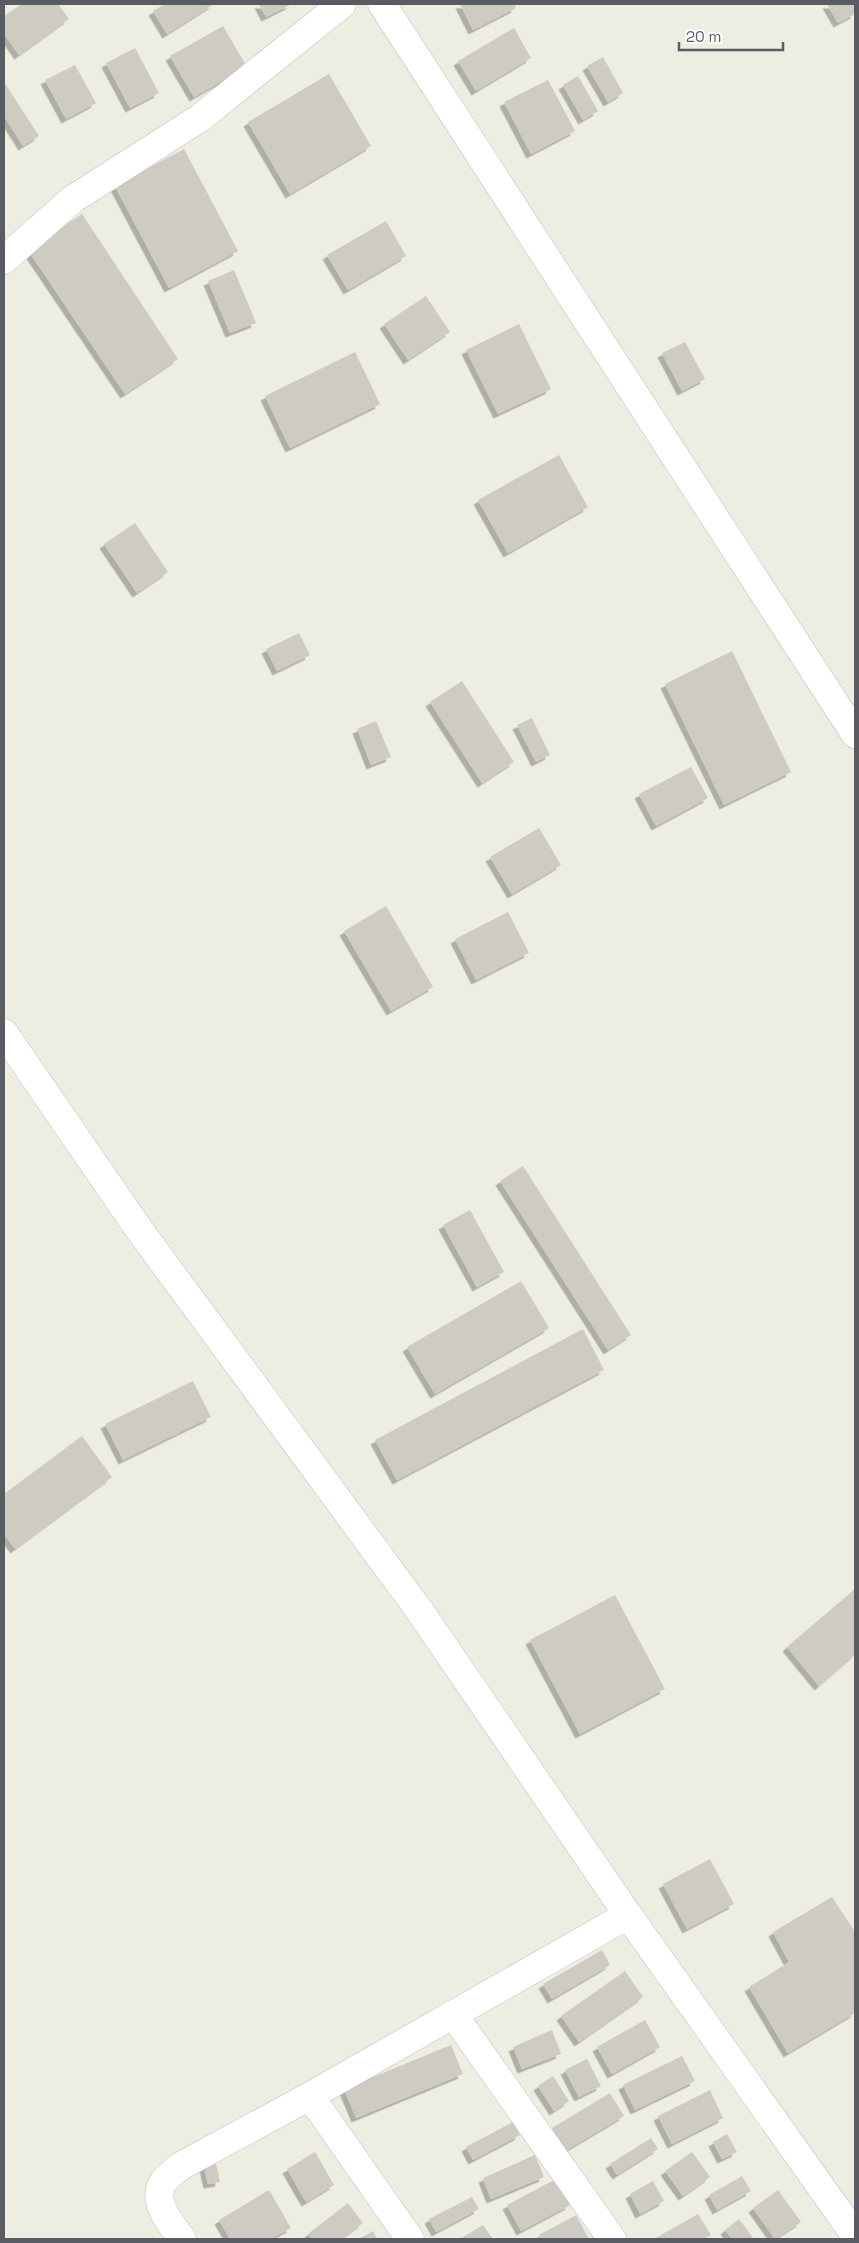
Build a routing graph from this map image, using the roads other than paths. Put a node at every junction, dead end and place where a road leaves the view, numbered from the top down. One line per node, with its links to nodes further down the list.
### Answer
1 (342, 4): 3 (street)
2 (382, 4): 4 (street)
3 (4, 260)
4 (855, 734)
5 (4, 1033): 6 (street)
6 (628, 1915): 7 (street); 9 (street)
7 (453, 2014): 8 (street); 12 (street)
8 (310, 2096): 10 (street); 11 (street)
9 (855, 2236)
10 (182, 2239)
11 (410, 2239)
12 (612, 2239)

